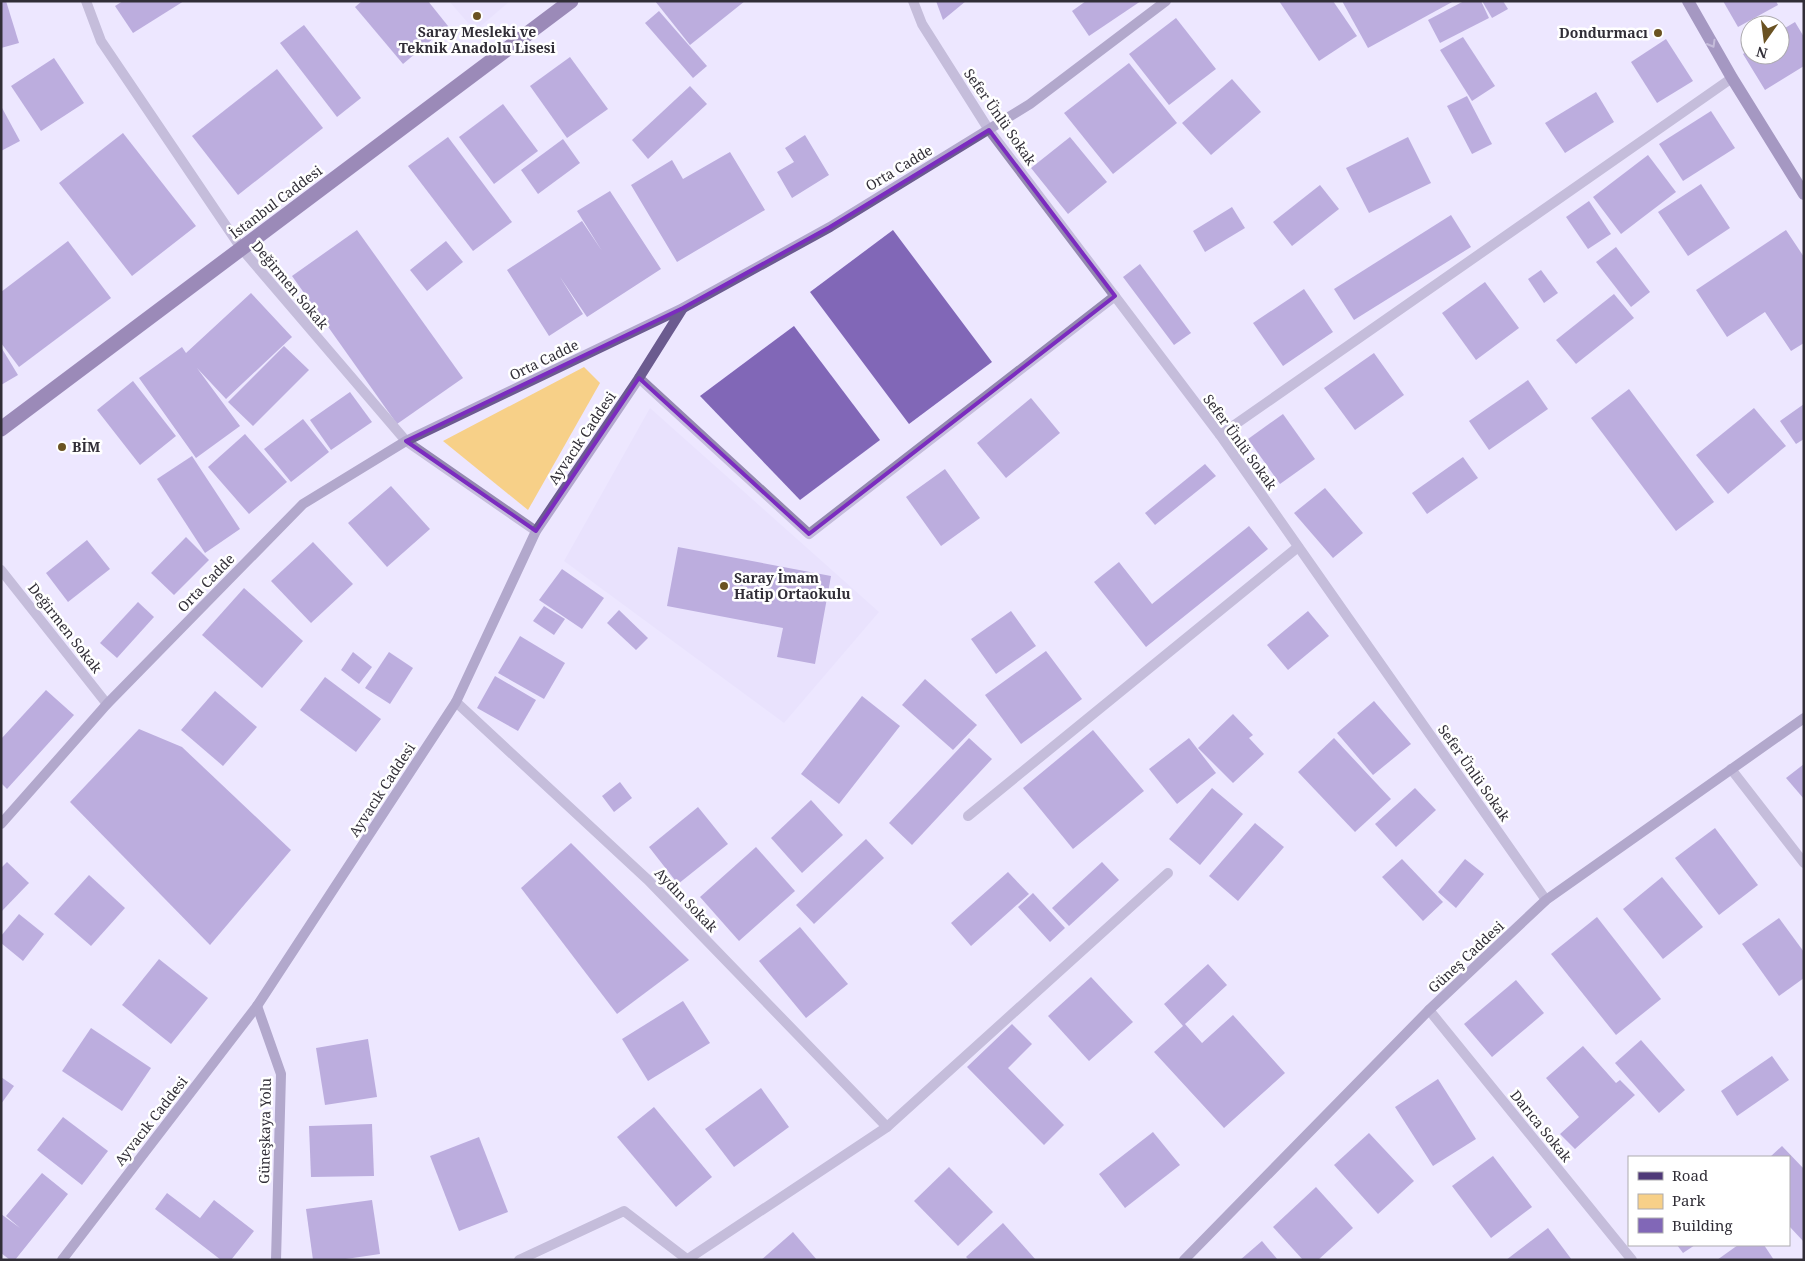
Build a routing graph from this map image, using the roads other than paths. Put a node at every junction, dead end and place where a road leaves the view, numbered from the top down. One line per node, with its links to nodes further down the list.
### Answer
1 (86, 1): 9 (street, Değirmen Sokak)
2 (571, 1): 9 (highway, İstanbul Caddesi)
3 (913, 1): 7 (street, Sefer Ünlü Sokak)
4 (1166, 1): 7 (street, Orta Cadde)
5 (1688, 1): 6 (main road, one-way to 6)
6 (1732, 78): 8 (main road); 14 (street)
7 (989, 130): 10 (street, Sefer Ünlü Sokak); 11 (street, Orta Cadde)
8 (1804, 194)
9 (241, 248): 13 (highway, İstanbul Caddesi); 15 (street, Değirmen Sokak)
10 (1115, 296): 12 (street); 14 (street, Sefer Ünlü Sokak)
11 (682, 308): 12 (street, Ayvacık Caddesi); 15 (street, Orta Cadde)
12 (639, 378): 16 (street, Ayvacık Caddesi)
13 (1, 429)
14 (1220, 435): 17 (street, Sefer Ünlü Sokak)
15 (406, 441): 16 (street, Değirmen Sokak); 20 (street, Orta Cadde)
16 (536, 531): 19 (street, Ayvacık Caddesi)
17 (1298, 548): 23 (street); 27 (street, Sefer Ünlü Sokak)
18 (1, 570): 20 (street, Değirmen Sokak)
19 (456, 702): 28 (street, Ayvacık Caddesi); 30 (street, Aydın Sokak)
20 (108, 704): 24 (street, Orta Cadde)
21 (1804, 718): 22 (street, Güneş Caddesi)
22 (1731, 769): 25 (street); 27 (street, Güneş Caddesi)
23 (968, 816)
24 (1, 824)
25 (1804, 863)
26 (1168, 873): 30 (street)
27 (1546, 900): 29 (street, Güneş Caddesi)
28 (257, 1006): 32 (street, Ayvacık Caddesi); 33 (street, Güneşkaya Yolu)
29 (1429, 1010): 35 (street, Güneş Caddesi); 36 (street, Darıca Sokak)
30 (887, 1127): 31 (street)
31 (688, 1259): 34 (street)
32 (62, 1260)
33 (276, 1260)
34 (520, 1260)
35 (1184, 1260)
36 (1632, 1260)

